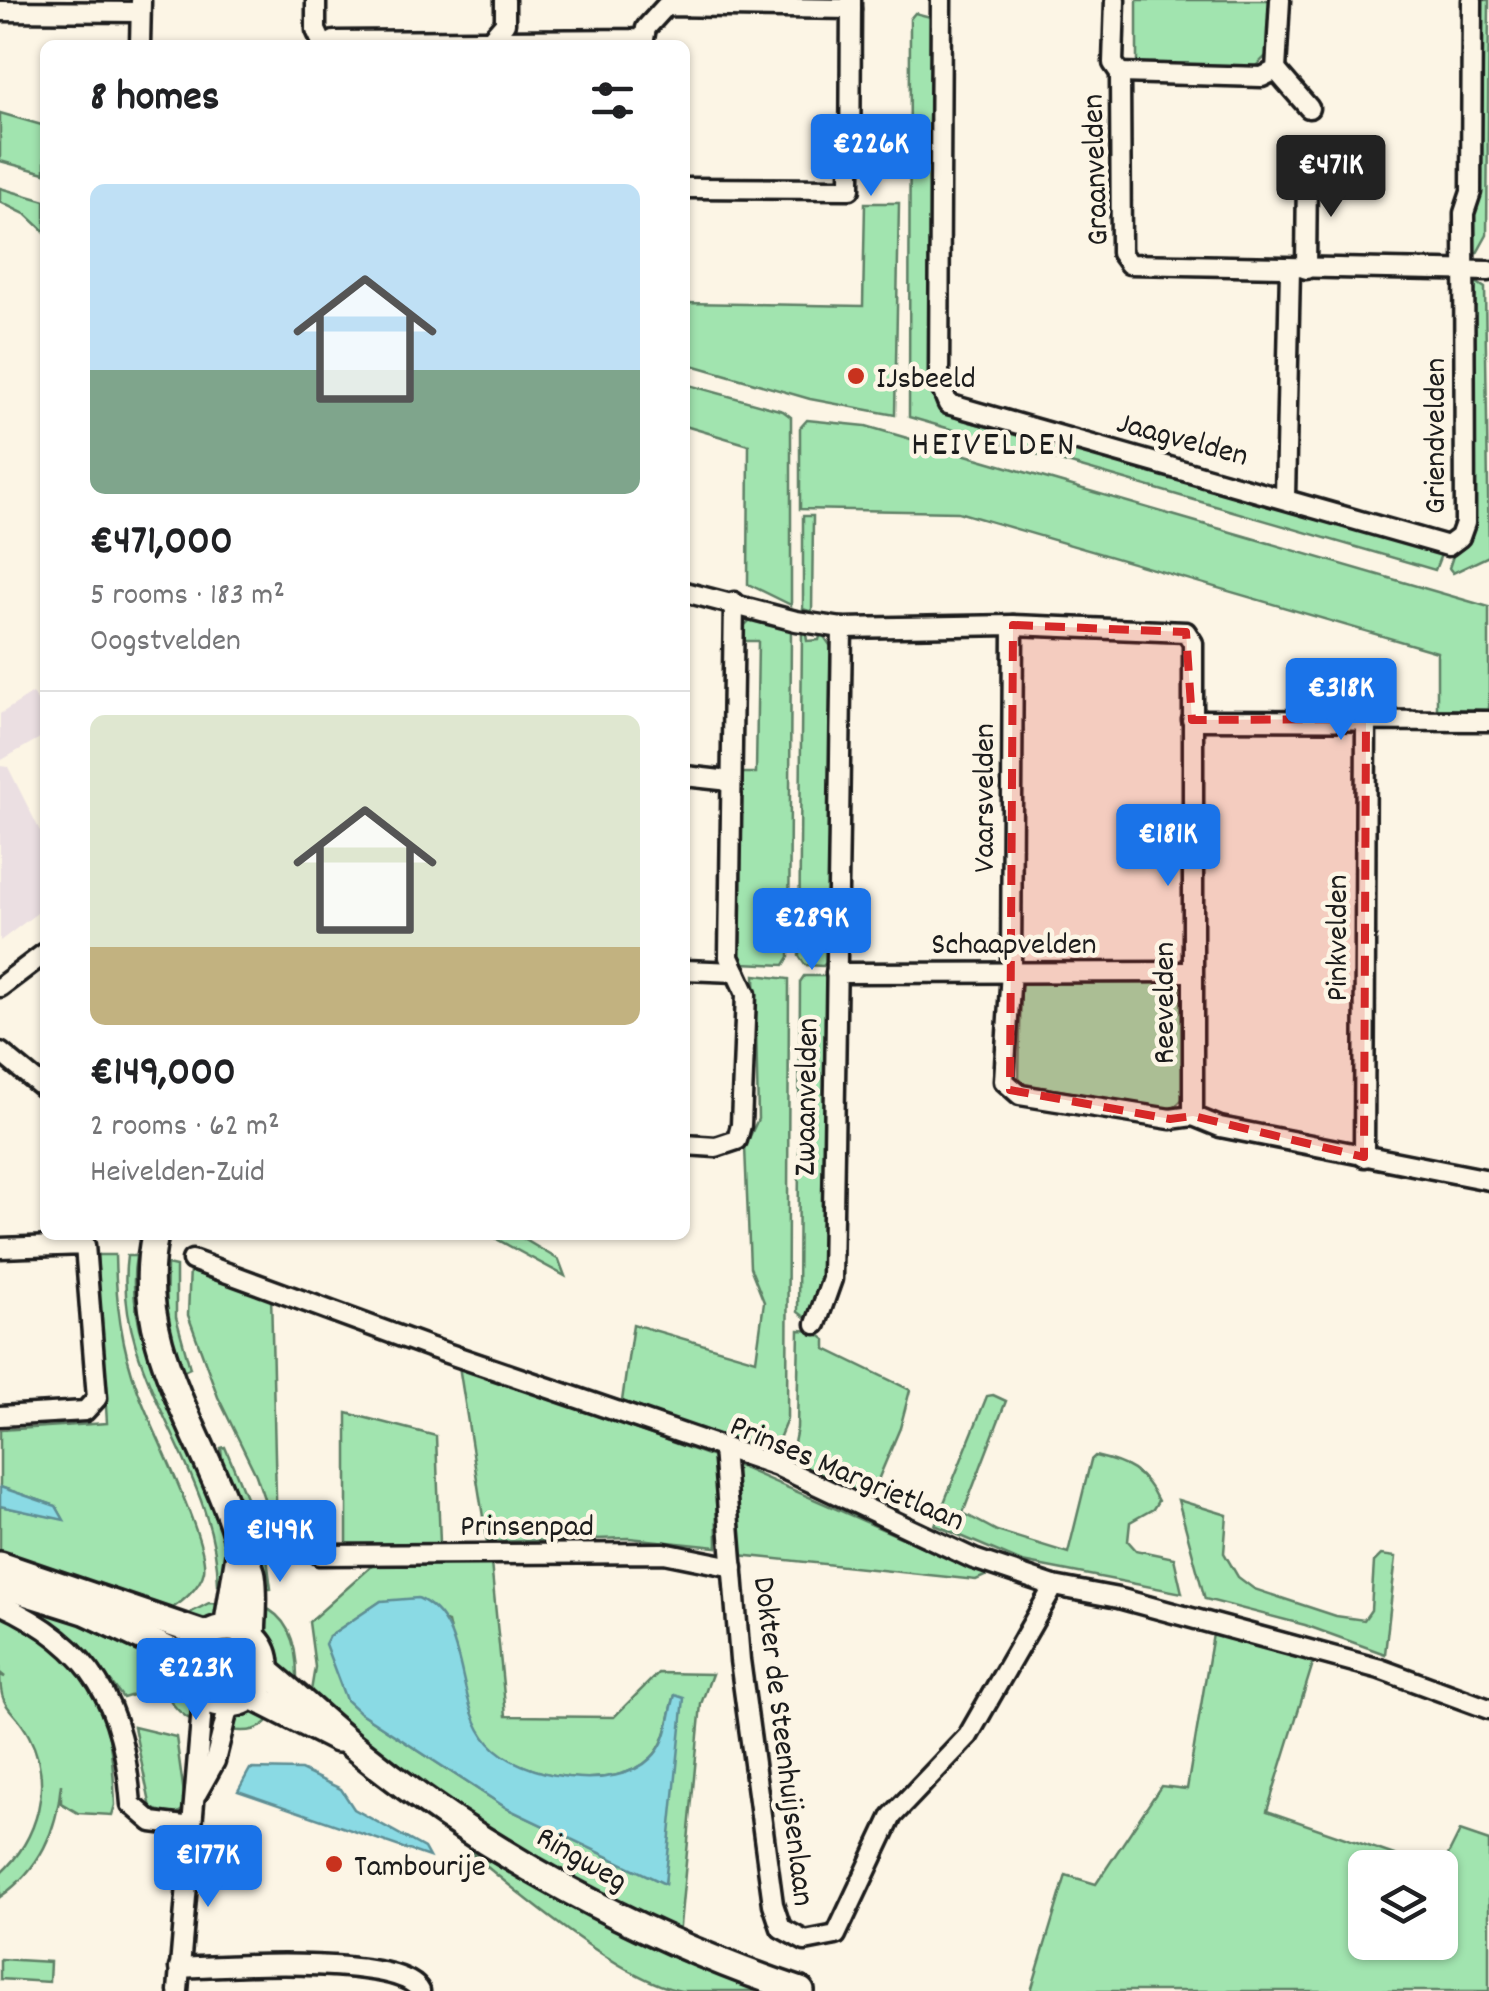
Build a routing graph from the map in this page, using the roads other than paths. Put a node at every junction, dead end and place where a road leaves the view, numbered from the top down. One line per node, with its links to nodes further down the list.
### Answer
1 (316, 0): 11 (street)
2 (505, 0): 12 (street)
3 (942, 0): 22 (street, Jaagvelden)
4 (1115, 0): 15 (street)
5 (1280, 0): 14 (street)
6 (1472, 0): 20 (street)
7 (850, 4): 13 (street); 18 (street)
8 (140, 6): 9 (street); 10 (street)
9 (0, 11)
10 (140, 40)
11 (322, 40)
12 (491, 40)
13 (648, 40)
14 (1276, 70): 15 (street); 16 (street)
15 (1120, 73): 19 (street, Graanvelden)
16 (1310, 108)
17 (1308, 170): 19 (street, Jaagvelden)
18 (690, 188)
19 (1298, 269): 20 (street, Graanvelden); 22 (street, Jaagvelden)
20 (1463, 269): 21 (street, Graanvelden); 22 (street, Griendvelden)
21 (1489, 271)
22 (1284, 496)
23 (690, 593): 24 (street, Reevelden)
24 (734, 602): 26 (street, Reevelden); 31 (street)
25 (1012, 625): 26 (street, Reevelden); 28 (street, Reevelden); 34 (street, Vaarsvelden)
26 (842, 628): 37 (street, Zwaanvelden)
27 (1366, 719): 28 (street); 29 (street); 43 (street, Pinkvelden)
28 (1192, 720): 36 (street, Reevelden)
29 (1489, 721)
30 (690, 777): 31 (street)
31 (730, 781): 35 (street)
32 (40, 958): 38 (street)
33 (690, 970): 35 (street)
34 (1011, 971): 36 (street, Schaapvelden); 37 (street, Schaapvelden); 41 (street, Vaarsvelden)
35 (736, 972): 42 (street)
36 (1192, 972): 41 (street, Reevelden)
37 (836, 973): 48 (street, Zwaanvelden)
38 (0, 987)
39 (0, 1052): 40 (street)
40 (40, 1086)
41 (1193, 1116): 43 (street)
42 (690, 1145)
43 (1364, 1157): 44 (street)
44 (1489, 1180)
45 (154, 1240): 51 (main road)
46 (0, 1248): 49 (street)
47 (192, 1260): 50 (street, Prinses Margrietlaan)
48 (816, 1324)
49 (0, 1416)
50 (723, 1448): 54 (street, Dokter de Steenhuijsenlaan); 56 (street, Prinses Margrietlaan)
51 (240, 1548): 58 (main road); 59 (main road)
52 (320, 1556): 54 (street, Prinsenpad)
53 (0, 1566): 58 (main road)
54 (733, 1567): 56 (street, Dokter de Steenhuijsenlaan)
55 (0, 1584): 60 (main road)
56 (1054, 1586): 64 (street, Prinses Margrietlaan)
57 (0, 1604): 67 (street)
58 (216, 1631): 59 (main road); 60 (main road)
59 (252, 1636): 61 (main road)
60 (190, 1660): 62 (main road)
61 (266, 1670): 63 (main road); 65 (main road, Ringweg)
62 (203, 1696): 63 (main road); 66 (street)
63 (241, 1701): 65 (main road, Ringweg); 66 (street)
64 (1489, 1709)
65 (351, 1744): 71 (main road, Ringweg)
66 (194, 1798): 67 (street)
67 (192, 1827): 68 (street)
68 (179, 1968): 69 (street); 70 (street)
69 (178, 1991)
70 (420, 1991)
71 (801, 1991)

